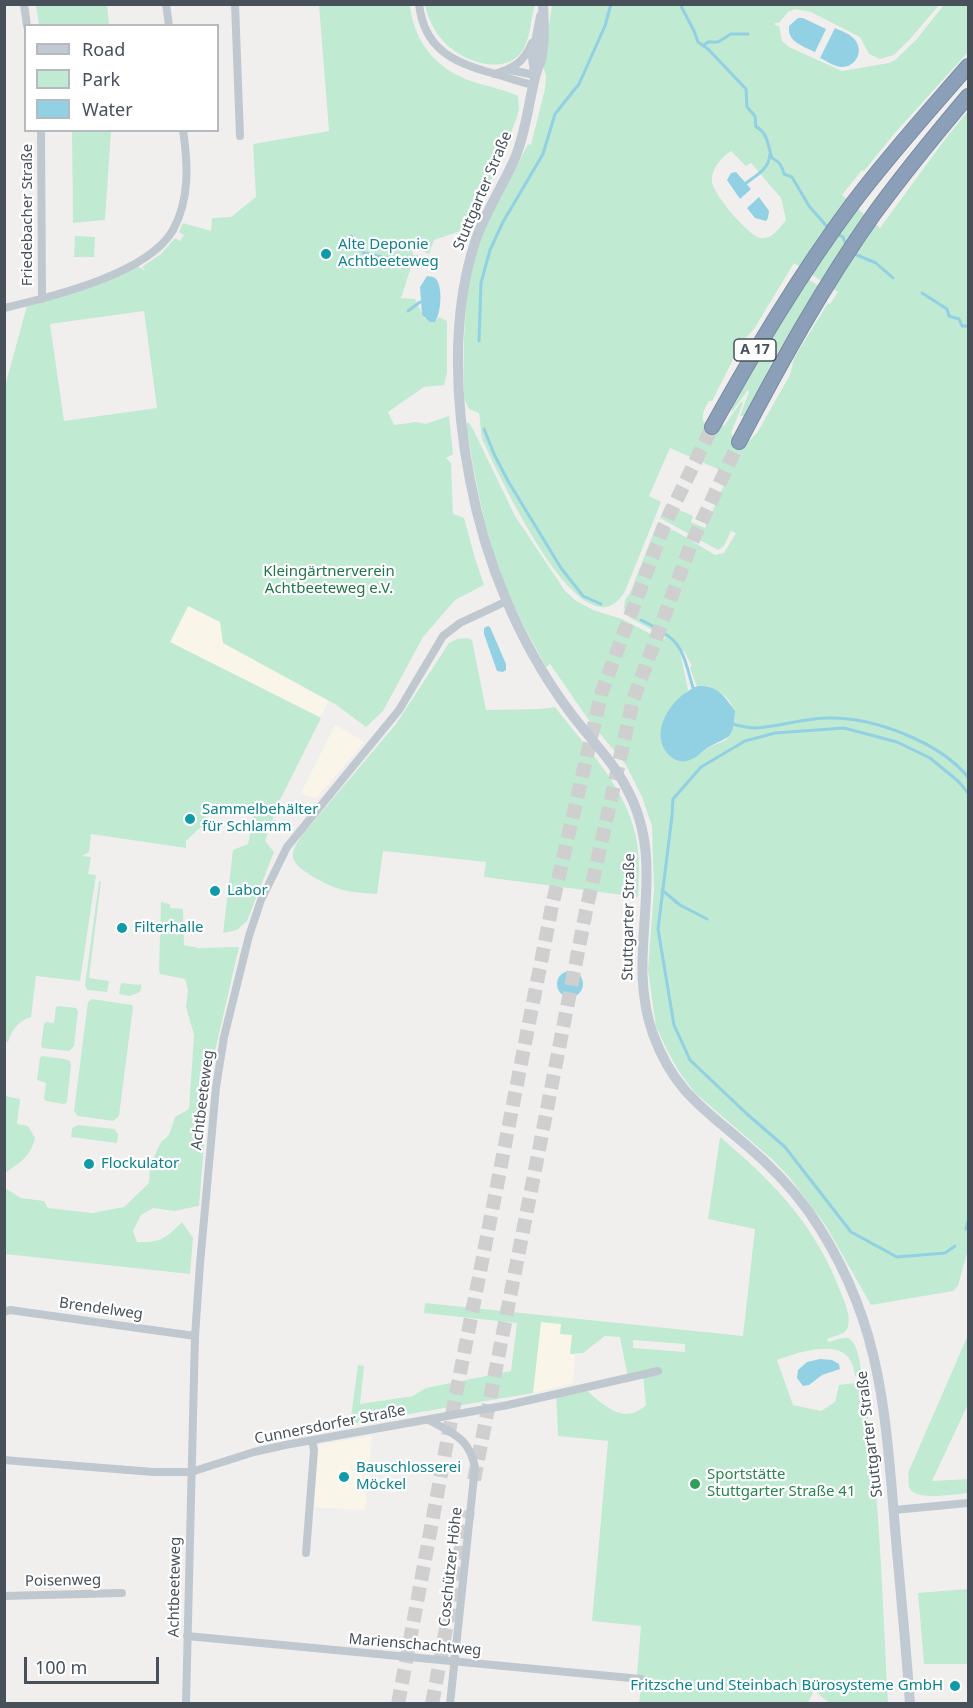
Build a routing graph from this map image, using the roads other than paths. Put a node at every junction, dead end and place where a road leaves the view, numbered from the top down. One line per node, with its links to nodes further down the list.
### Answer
1 (24, 4): 6 (street)
2 (166, 4): 7 (street)
3 (236, 4): 16 (street)
4 (419, 4): 11 (street)
5 (543, 5): 8 (main road, Stuttgarter Straße); 12 (main road, Stuttgarter Straße)
6 (27, 24)
7 (169, 24)
8 (536, 32): 10 (street); 12 (main road, Stuttgarter Straße)
9 (969, 66): 19 (highway, A 17)
10 (510, 70): 11 (street); 12 (street)
11 (494, 74): 12 (street)
12 (534, 80): 21 (main road, Stuttgarter Straße)
13 (969, 96): 20 (highway, A 17)
14 (41, 132): 17 (street, Friedebacher Straße)
15 (183, 132): 17 (street)
16 (240, 136)
17 (42, 299): 18 (street)
18 (4, 308)
19 (712, 427)
20 (739, 442)
21 (507, 601): 23 (street, Achtbeeteweg); 30 (main road, Stuttgarter Straße)
22 (4, 1312): 23 (street, Brendelweg)
23 (195, 1336): 28 (street, Achtbeeteweg)
24 (658, 1371): 25 (street, Cunnersdorfer Straße)
25 (429, 1420): 26 (street, Cunnersdorfer Straße); 35 (street, Coschützer Höhe)
26 (312, 1441): 28 (street, Cunnersdorfer Straße); 31 (street)
27 (4, 1460): 28 (street, Cunnersdorfer Straße)
28 (191, 1472): 34 (street, Achtbeeteweg)
29 (969, 1503): 30 (street)
30 (894, 1510): 39 (main road, Stuttgarter Straße)
31 (306, 1553)
32 (122, 1593): 33 (street, Poisenweg)
33 (4, 1596)
34 (187, 1636): 35 (street, Marienschachtweg); 37 (street, Achtbeeteweg)
35 (454, 1662): 36 (street, Marienschachtweg); 38 (street, Coschützer Höhe)
36 (641, 1679)
37 (186, 1704)
38 (450, 1704)
39 (910, 1704)

